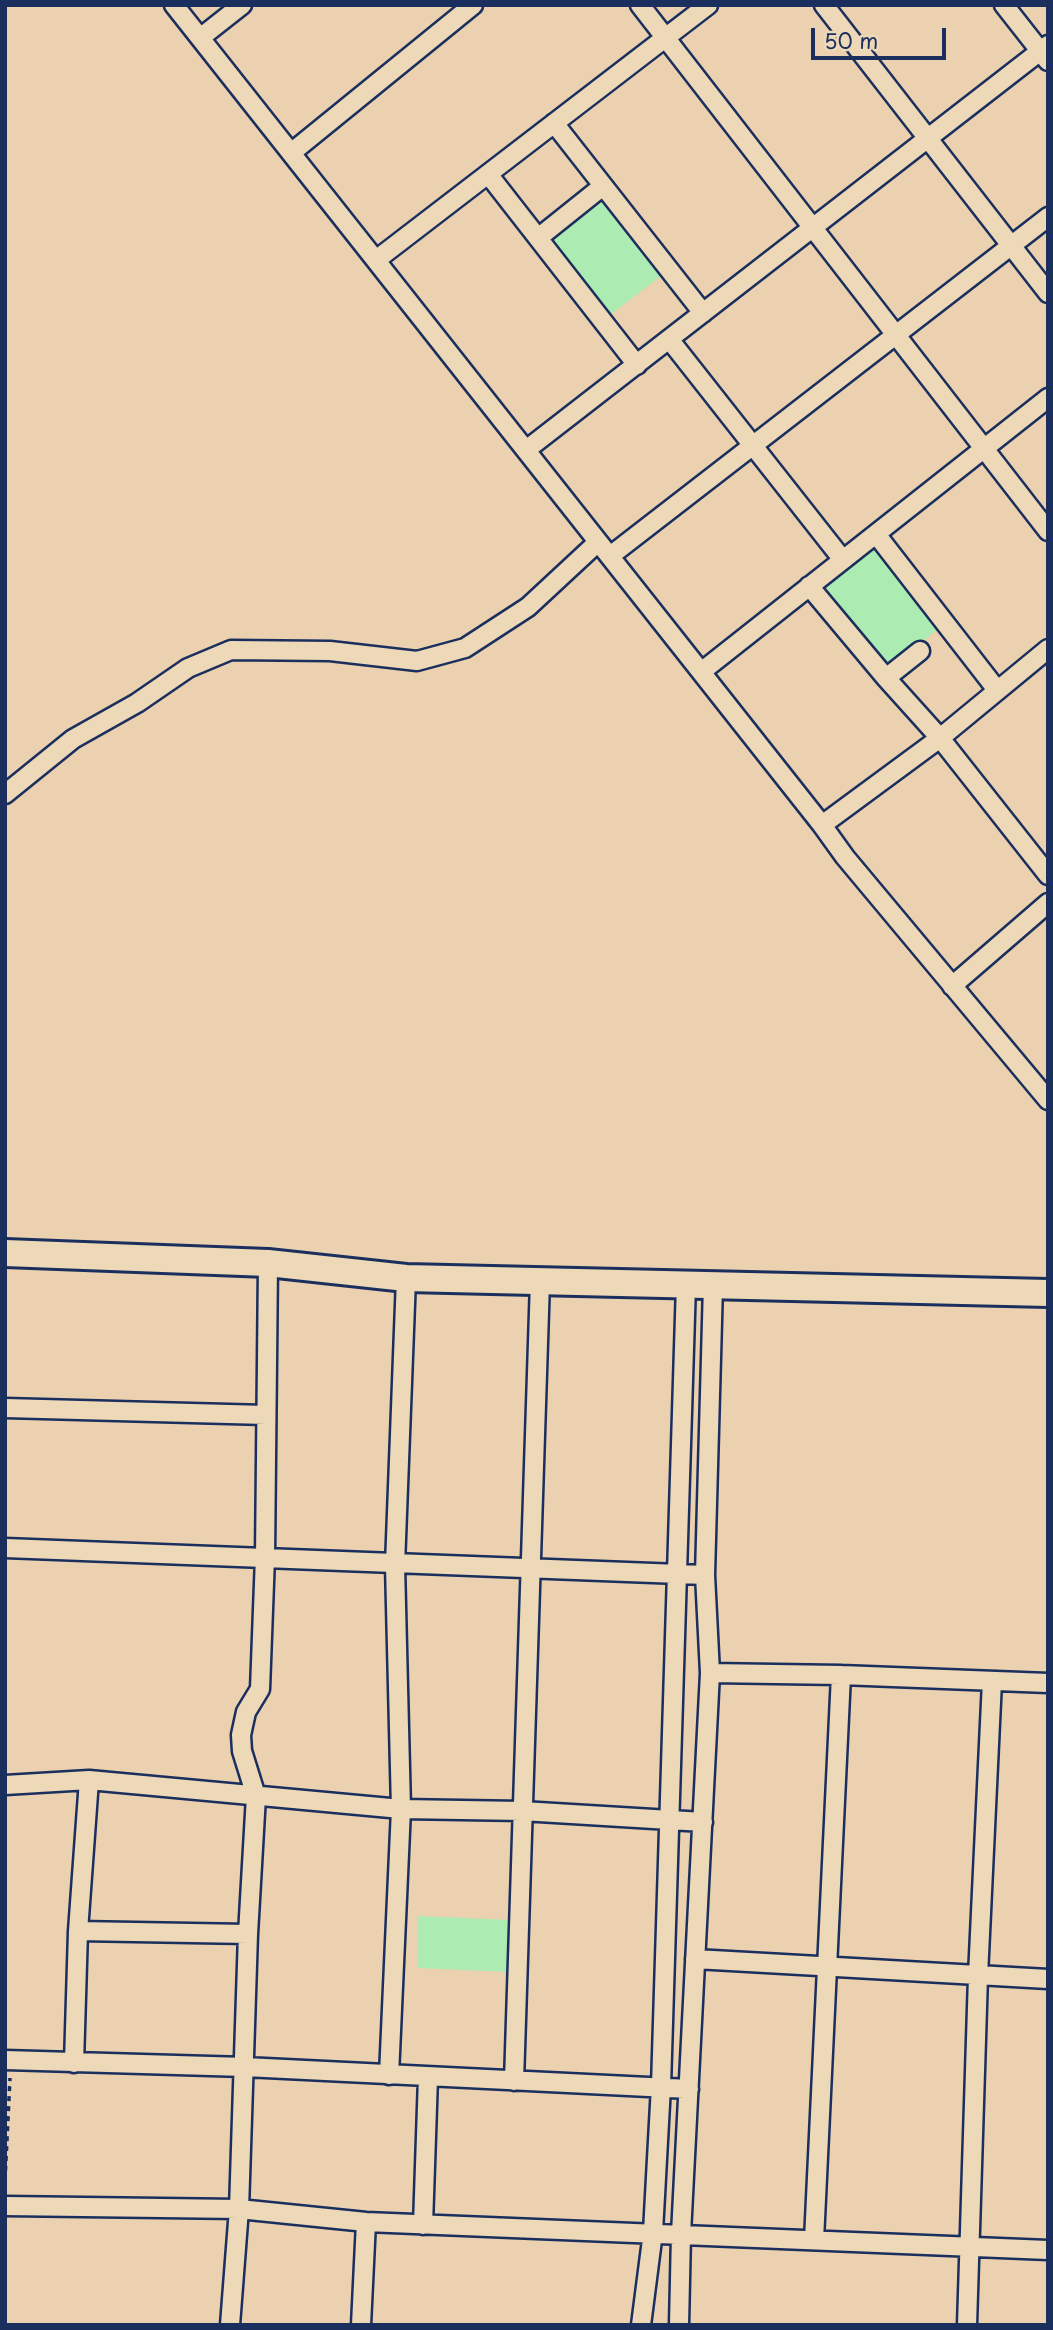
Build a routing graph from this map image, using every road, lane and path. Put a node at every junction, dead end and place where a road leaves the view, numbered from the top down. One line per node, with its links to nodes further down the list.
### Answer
1 (174, 5): 8 (street)
2 (242, 5): 8 (street)
3 (473, 5): 13 (street)
4 (640, 5): 9 (street)
5 (708, 5): 9 (street)
6 (824, 5): 12 (street)
7 (1004, 5): 10 (street)
8 (200, 38): 13 (street)
9 (665, 38): 11 (street); 17 (street)
10 (1045, 52): 12 (street)
11 (554, 123): 14 (street); 15 (street)
12 (928, 138): 17 (street); 19 (street)
13 (291, 153): 20 (street)
14 (488, 174): 18 (street); 20 (street)
15 (603, 186): 18 (street); 22 (street)
16 (1048, 217): 19 (street)
17 (812, 228): 22 (street); 23 (street)
18 (538, 238): 25 (street)
19 (1011, 246): 21 (street); 23 (street)
20 (376, 260): 29 (street)
21 (1048, 293)
22 (703, 313): 24 (street)
23 (895, 335): 27 (street); 28 (street)
24 (669, 339): 25 (street); 27 (street)
25 (637, 365): 29 (street)
26 (1048, 398): 28 (street)
27 (753, 445): 32 (street); 33 (street)
28 (984, 449): 30 (street); 31 (street)
29 (526, 450): 32 (street)
30 (1048, 531)
31 (876, 534): 33 (street); 39 (street)
32 (604, 549): 37 (street); 41 (street)
33 (843, 560): 34 (street)
34 (809, 586): 37 (street); 38 (street)
35 (920, 651): 38 (street)
36 (1047, 651): 39 (street)
37 (701, 672): 42 (street)
38 (886, 678): 40 (street)
39 (996, 690): 40 (street)
40 (940, 737): 42 (street); 43 (street)
41 (5, 794)
42 (822, 825): 45 (street)
43 (1048, 875)
44 (1048, 903): 45 (street)
45 (952, 986): 46 (street)
46 (1048, 1100)
47 (5, 1252): 48 (street)
48 (268, 1263): 49 (street); 55 (street)
49 (406, 1278): 50 (street); 58 (street)
50 (540, 1281): 51 (street); 59 (street)
51 (686, 1284): 52 (street); 60 (street)
52 (713, 1285): 53 (street); 61 (street)
53 (1048, 1293)
54 (5, 1408): 55 (street)
55 (266, 1415): 57 (street)
56 (5, 1548): 57 (street)
57 (265, 1557): 58 (street); 68 (street)
58 (395, 1565): 59 (street); 69 (street)
59 (530, 1569): 60 (street); 70 (street)
60 (676, 1575): 61 (street); 71 (street)
61 (705, 1575): 62 (street)
62 (710, 1674): 63 (street); 72 (street)
63 (841, 1675): 64 (street); 76 (street)
64 (992, 1681): 65 (street); 77 (street)
65 (1048, 1683)
66 (89, 1780): 67 (street); 68 (street); 73 (street)
67 (5, 1784)
68 (256, 1796): 69 (street); 74 (street)
69 (401, 1809): 70 (street); 82 (street)
70 (522, 1811): 71 (street); 84 (street)
71 (668, 1819): 72 (street); 85 (street)
72 (703, 1822): 75 (street)
73 (78, 1931): 74 (street); 80 (street)
74 (248, 1934): 81 (street)
75 (695, 1959): 76 (street); 86 (street)
76 (827, 1968): 77 (street); 94 (street)
77 (978, 1976): 78 (street); 95 (street)
78 (1048, 1979)
79 (8, 2060): 80 (street); 87 (path)
80 (74, 2063): 81 (street)
81 (245, 2067): 82 (street); 89 (street)
82 (389, 2075): 83 (street)
83 (428, 2077): 84 (street); 91 (street)
84 (514, 2081): 85 (street)
85 (661, 2086): 86 (street); 92 (street)
86 (689, 2089): 93 (street)
87 (5, 2181)
88 (5, 2206): 89 (street)
89 (239, 2209): 90 (street); 97 (street)
90 (366, 2222): 91 (street); 98 (street)
91 (423, 2225): 92 (street)
92 (653, 2232): 93 (street); 99 (street)
93 (681, 2234): 94 (street); 100 (street)
94 (814, 2240): 95 (street)
95 (968, 2248): 96 (street); 101 (street)
96 (1048, 2250)
97 (230, 2325)
98 (361, 2325)
99 (641, 2325)
100 (679, 2325)
101 (967, 2325)

